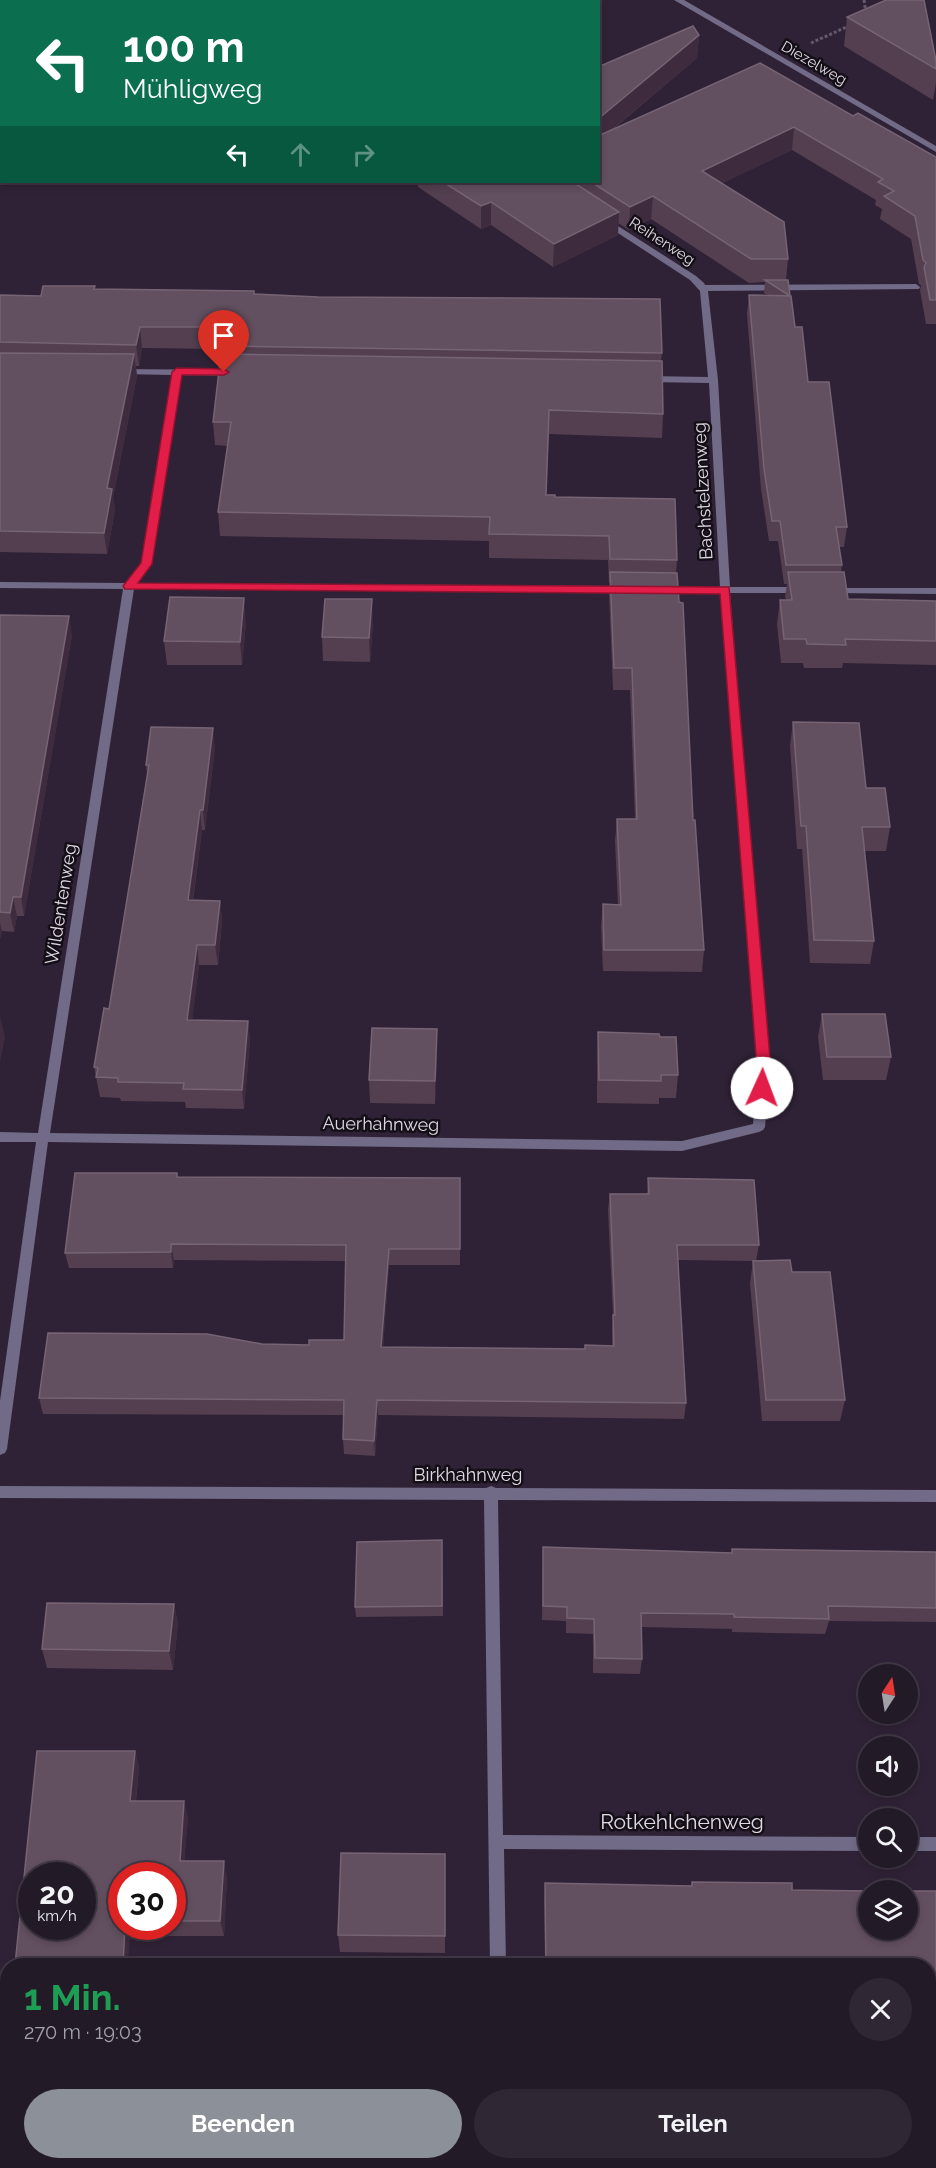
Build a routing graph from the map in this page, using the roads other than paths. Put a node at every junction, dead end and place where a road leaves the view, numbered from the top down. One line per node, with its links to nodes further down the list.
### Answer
1 (678, 0): 2 (street, Diezelweg)
2 (936, 149)
3 (595, 214): 4 (street, Reiherweg)
4 (702, 286): 5 (street); 10 (street, Bachstelzenweg)
5 (916, 287)
6 (106, 370): 7 (street)
7 (177, 372): 8 (street); 12 (street, Wildentenweg)
8 (249, 373)
9 (641, 379): 10 (street)
10 (712, 380): 15 (street, Bachstelzenweg)
11 (0, 585): 12 (street)
12 (129, 586): 13 (street); 21 (street, Wildentenweg)
13 (642, 590)
14 (653, 590): 15 (street)
15 (725, 590): 16 (street); 19 (street, Bachstelzenweg)
16 (807, 591)
17 (819, 591): 18 (street)
18 (936, 591)
19 (759, 1127): 21 (street, Auerhahnweg)
20 (0, 1137): 21 (street, Auerhahnweg)
21 (43, 1137): 22 (street, Wildentenweg)
22 (0, 1449)
23 (0, 1492): 24 (street, Birkhahnweg)
24 (491, 1492): 25 (street, Birkhahnweg); 26 (street)
25 (936, 1496)
26 (496, 1842): 27 (street, Rotkehlchenweg); 30 (street)
27 (858, 1844)
28 (918, 1844): 29 (street)
29 (936, 1844)
30 (498, 1958)

